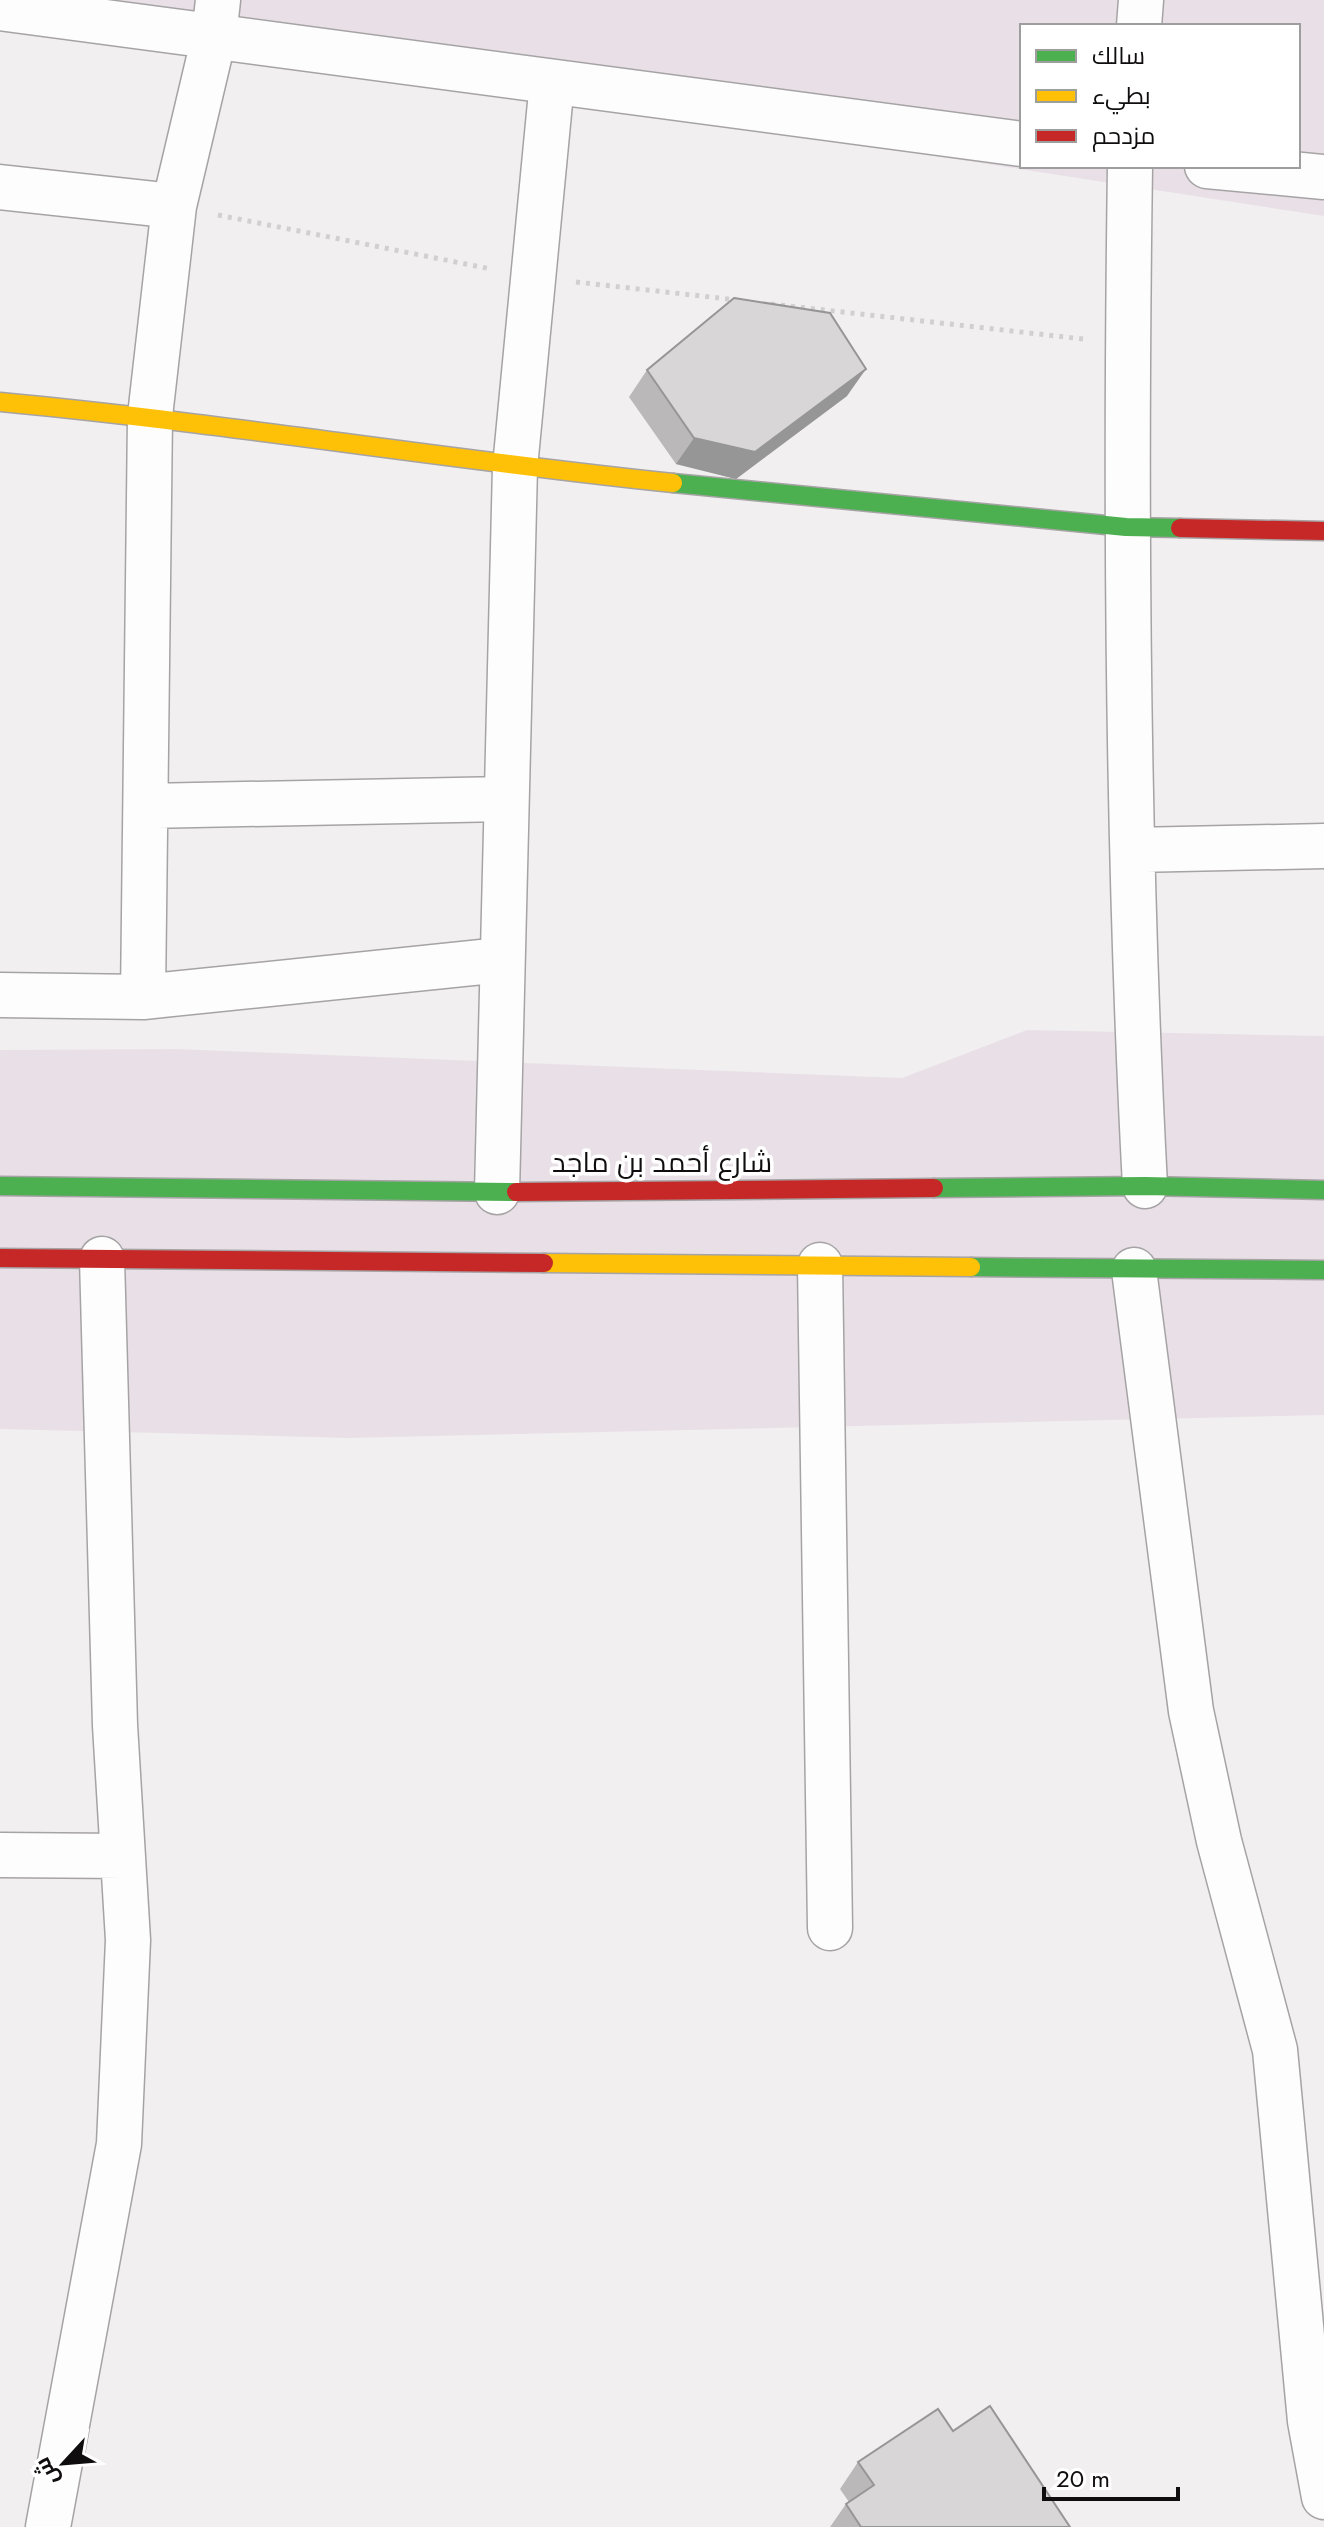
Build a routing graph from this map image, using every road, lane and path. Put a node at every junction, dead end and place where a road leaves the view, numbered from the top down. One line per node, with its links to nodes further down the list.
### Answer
1 (1141, 0): 4 (street)
2 (0, 8): 3 (street)
3 (216, 18): 5 (street); 11 (street)
4 (1139, 24)
5 (552, 82): 6 (street); 12 (street)
6 (1020, 144)
7 (1130, 168): 15 (street)
8 (1228, 168): 9 (street)
9 (1324, 177)
10 (0, 187): 11 (street)
11 (174, 206): 12 (path); 17 (street)
12 (533, 277): 13 (path); 18 (street)
13 (752, 302)
14 (768, 303): 15 (path)
15 (1127, 344): 19 (street)
16 (0, 402): 17 (main road)
17 (150, 416): 18 (main road); 22 (street)
18 (515, 467): 19 (main road); 21 (street)
19 (1126, 527): 20 (main road); 24 (street)
20 (1324, 531)
21 (506, 799): 22 (street); 25 (street)
22 (146, 806): 27 (street)
23 (1324, 846): 24 (street)
24 (1134, 850): 29 (street)
25 (501, 960): 27 (street); 31 (street)
26 (0, 995): 27 (street)
27 (143, 997)
28 (0, 1186): 31 (main road, شارع أحمد بن ماجد)
29 (1145, 1186): 30 (main road, شارع أحمد بن ماجد); 31 (main road, شارع أحمد بن ماجد)
30 (1324, 1190)
31 (497, 1192)
32 (0, 1258): 33 (main road)
33 (102, 1259): 34 (main road); 38 (street)
34 (820, 1265): 35 (main road); 39 (street)
35 (1134, 1270): 36 (main road); 40 (street)
36 (1324, 1270)
37 (0, 1855): 38 (street)
38 (123, 1856): 41 (street)
39 (830, 1928)
40 (1324, 2497)
41 (48, 2527)

